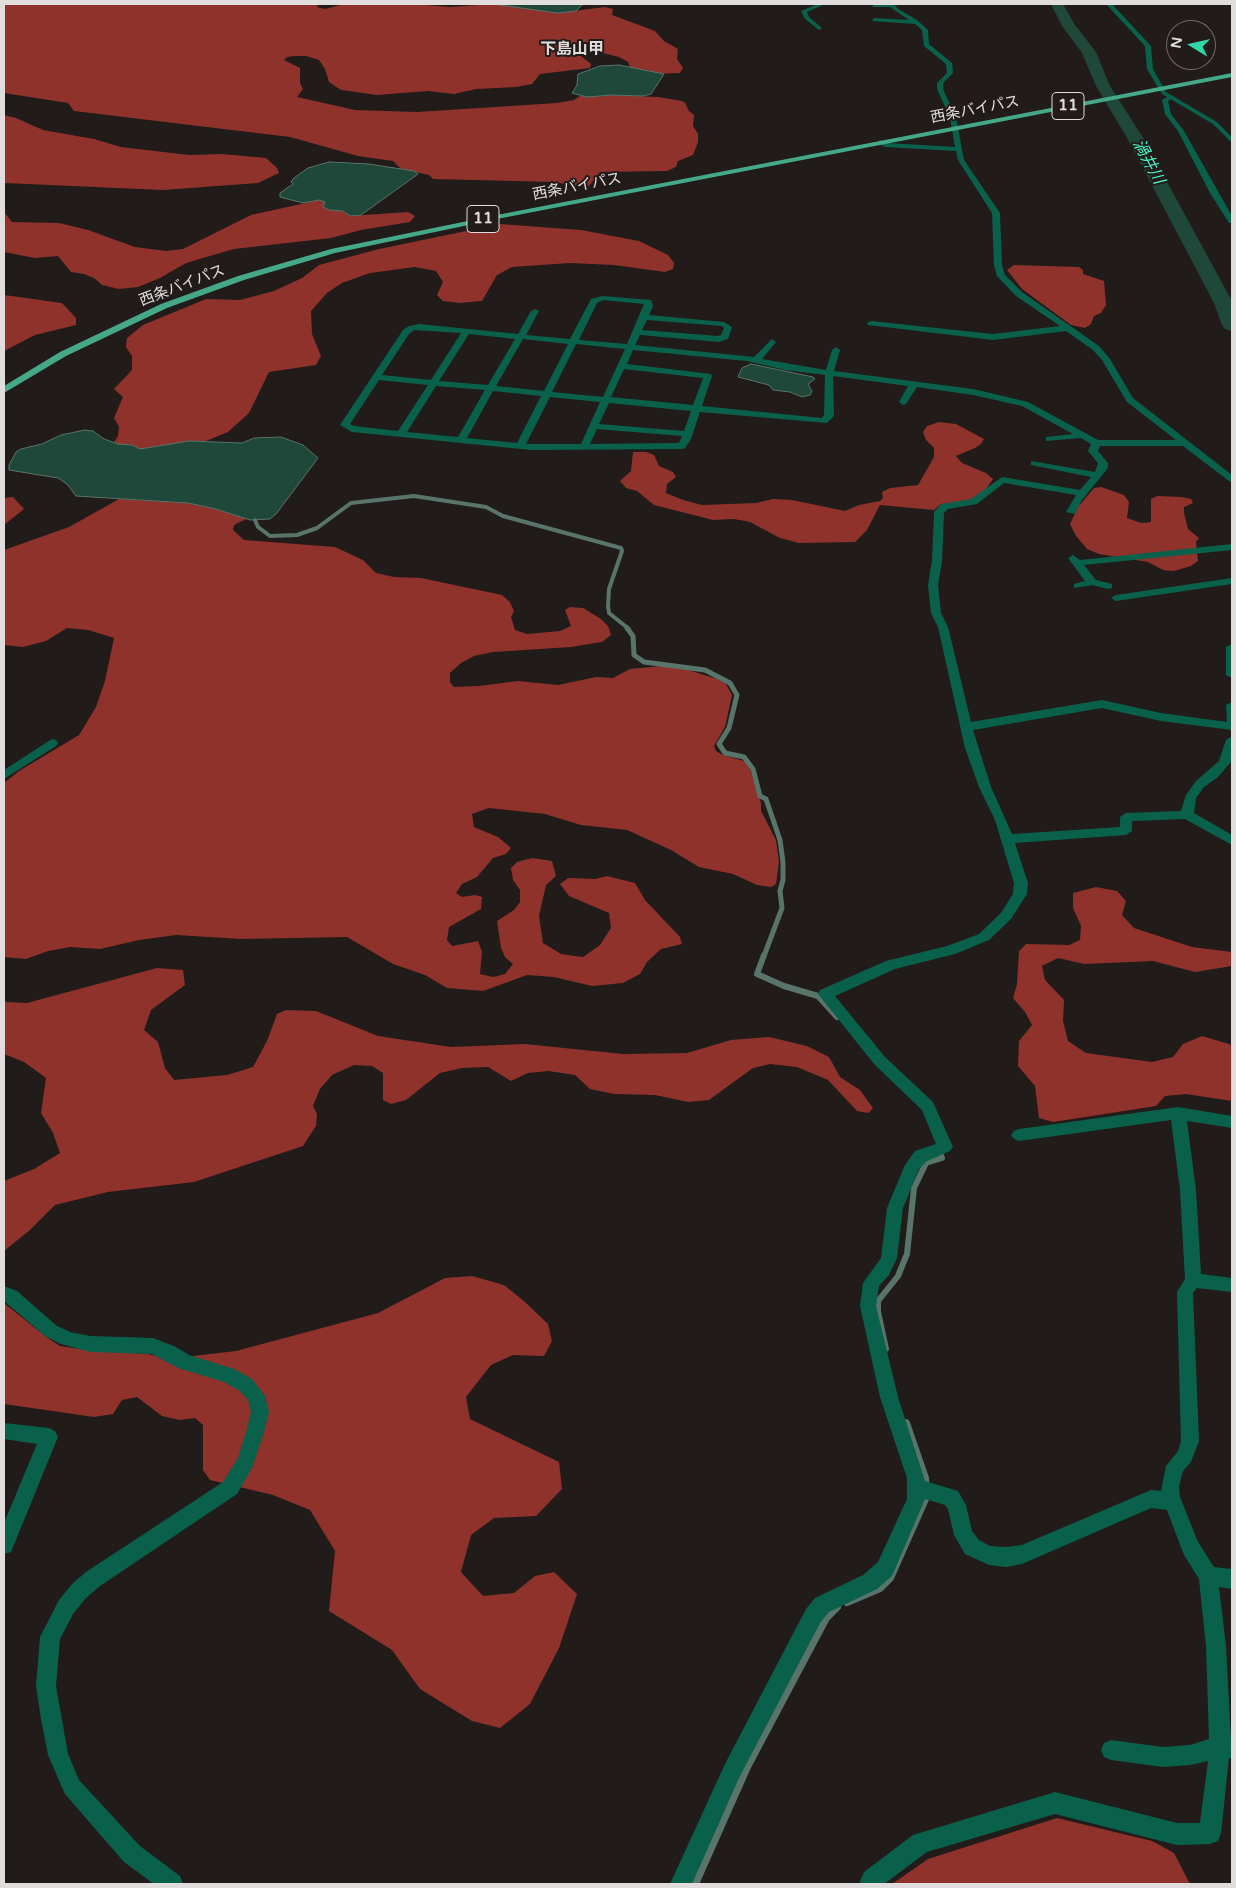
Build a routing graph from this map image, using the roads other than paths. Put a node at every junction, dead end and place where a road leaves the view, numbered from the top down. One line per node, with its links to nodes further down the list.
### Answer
1 (822, 4): 8 (street)
2 (1109, 4): 12 (street)
3 (874, 6): 4 (street)
4 (893, 7): 5 (street); 7 (street)
5 (867, 13)
6 (874, 20): 7 (street)
7 (916, 22): 14 (street)
8 (819, 28)
9 (1232, 71): 11 (highway, 西条バイパス / 11)
10 (1232, 75): 11 (highway, 西条バイパス / 11)
11 (1179, 85): 12 (highway, 西条バイパス / 11)
12 (1161, 88): 13 (street); 14 (highway, 西条バイパス / 11)
13 (1171, 96): 15 (street); 18 (street)
14 (955, 128): 16 (highway, 西条バイパス / 11); 17 (street)
15 (1232, 141)
16 (880, 142): 17 (street); 37 (highway, 西条バイパス / 11)
17 (958, 149): 22 (street)
18 (1232, 221)
19 (535, 311): 25 (street)
20 (644, 317): 24 (street); 24 (street); 26 (street)
21 (872, 323): 22 (street)
22 (1068, 328): 49 (street)
23 (466, 332): 25 (street); 33 (street); 34 (street)
24 (636, 332): 28 (street)
25 (520, 337): 26 (street); 36 (street)
26 (573, 342): 28 (street); 38 (street)
27 (772, 342): 30 (street)
28 (629, 347): 30 (street); 31 (street)
29 (836, 350): 32 (street)
30 (756, 360): 32 (street)
31 (620, 366): 39 (street); 41 (street)
32 (830, 373): 35 (street); 41 (street)
33 (376, 377): 34 (street); 43 (street)
34 (433, 383): 36 (street); 43 (street)
35 (914, 384): 40 (street); 45 (street)
36 (490, 388): 38 (street); 47 (street)
37 (4, 390)
38 (546, 394): 39 (street); 50 (street)
39 (605, 400): 41 (street); 42 (street)
40 (903, 402)
41 (697, 409): 44 (street)
42 (593, 426): 44 (street); 51 (street)
43 (401, 434): 47 (street)
44 (688, 434): 51 (street)
45 (1079, 436): 46 (street); 48 (street)
46 (1049, 439)
47 (461, 440): 50 (street)
48 (1096, 443): 49 (street); 53 (street)
49 (1184, 443): 54 (street)
50 (520, 446): 51 (street)
51 (584, 447)
52 (1034, 463): 53 (street)
53 (1096, 475): 55 (street)
54 (1232, 479)
55 (1083, 493): 56 (street); 67 (street)
56 (1071, 512)
57 (1232, 547): 59 (street)
58 (1232, 581): 62 (street)
59 (1092, 582): 60 (street); 61 (street)
60 (1078, 586)
61 (1108, 586)
62 (1116, 598)
63 (1232, 647): 64 (street)
64 (1232, 675)
65 (1232, 705): 66 (street)
66 (1232, 721)
67 (966, 726): 68 (street); 73 (street)
68 (1232, 726)
69 (1232, 740): 72 (street)
70 (52, 743): 71 (street)
71 (4, 775)
72 (1187, 815): 73 (street); 74 (street)
73 (1008, 839): 82 (street)
74 (1232, 840)
75 (1178, 1113): 76 (street); 77 (street); 78 (street)
76 (1232, 1122)
77 (1019, 1134)
78 (1193, 1280): 79 (street); 83 (street)
79 (1232, 1285)
80 (4, 1293): 89 (street)
81 (4, 1431): 84 (street)
82 (917, 1488): 83 (street); 90 (street)
83 (1172, 1502): 85 (street)
84 (4, 1545)
85 (1208, 1576): 86 (street); 87 (street)
86 (1232, 1579)
87 (1226, 1748): 88 (street); 91 (street)
88 (1111, 1750)
89 (172, 1884)
90 (681, 1884)
91 (870, 1884)

